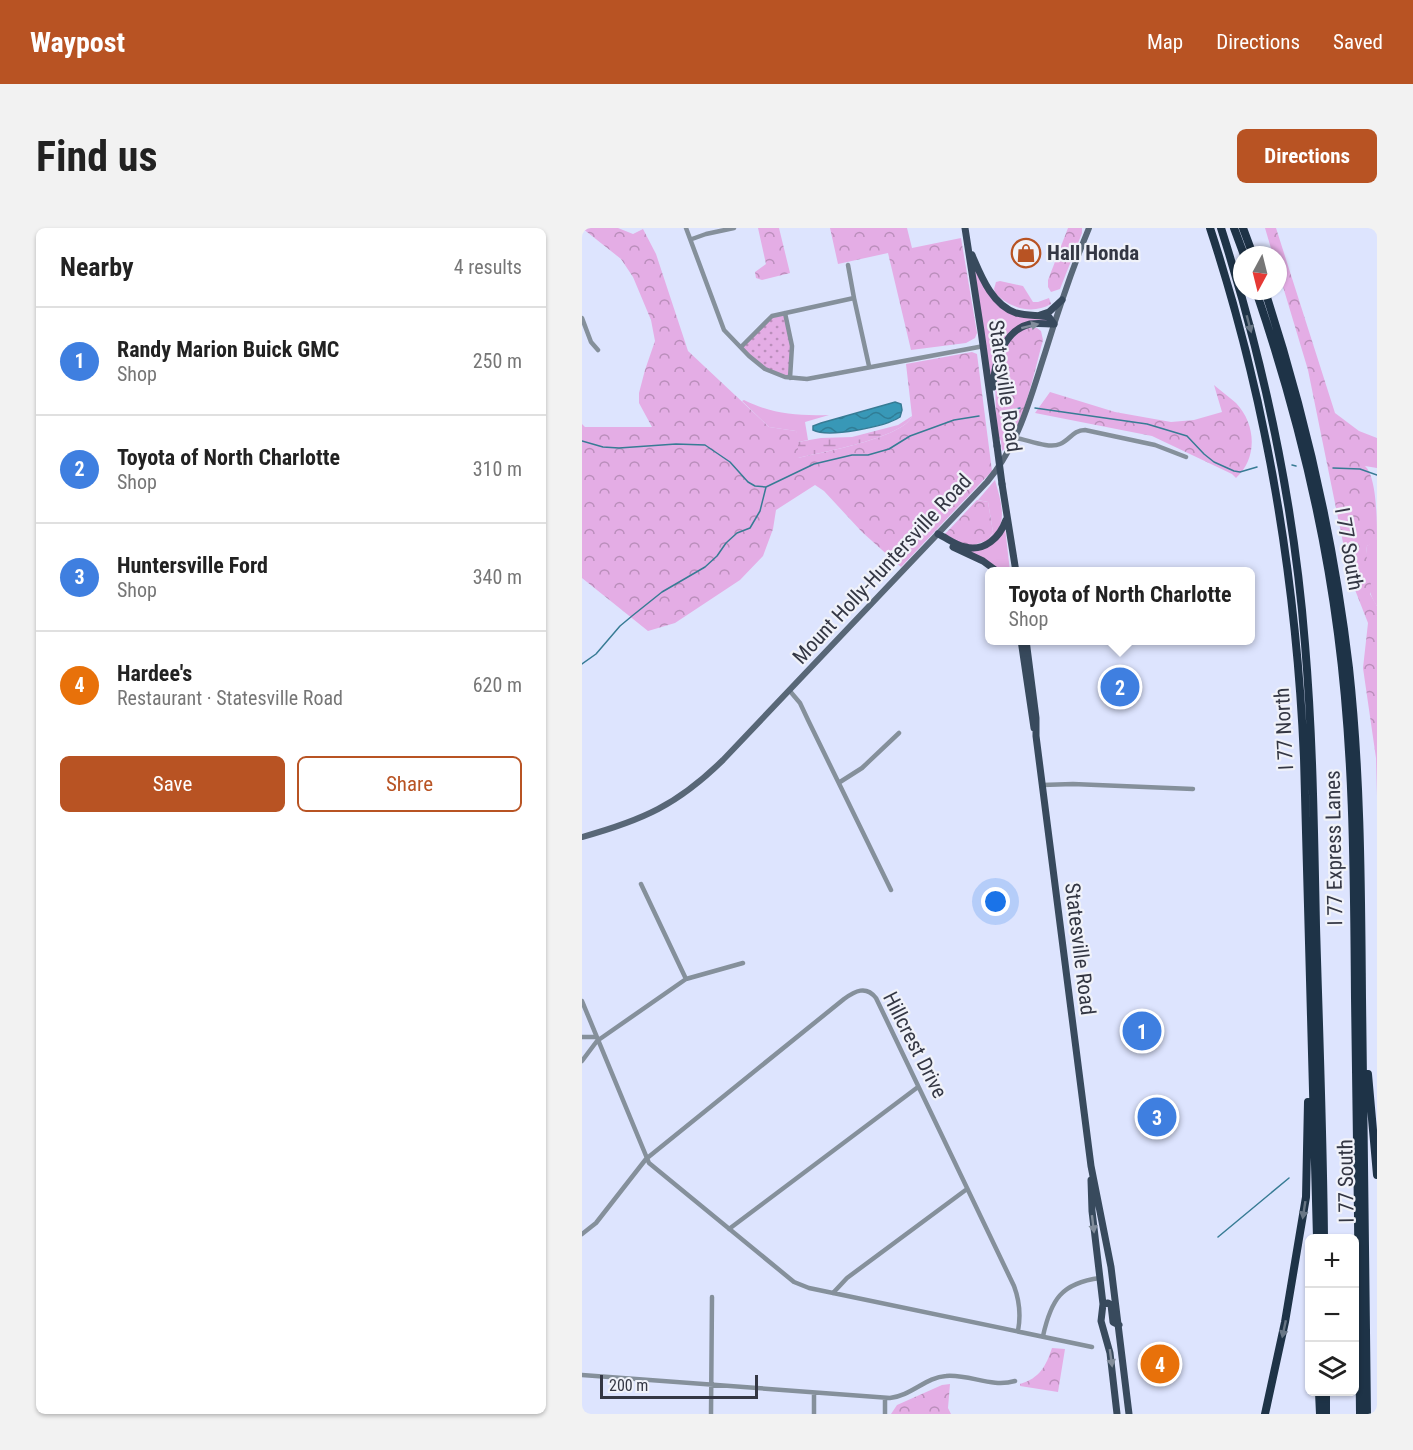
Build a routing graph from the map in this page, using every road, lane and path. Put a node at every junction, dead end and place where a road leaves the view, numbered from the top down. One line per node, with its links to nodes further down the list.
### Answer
1 (686, 228): 10 (street)
2 (734, 228): 10 (street)
3 (964, 228): 9 (main road, Statesville Road)
4 (1089, 228): 15 (main road, Mount Holly-Huntersville Road)
5 (1210, 228): 51 (highway, I 77 North)
6 (1221, 228): 61 (highway, I 77 Express Lanes, one-way to 61)
7 (1234, 228): 11 (highway)
8 (1243, 228): 12 (highway)
9 (966, 236): 19 (main road); 22 (main road, Statesville Road)
10 (692, 239): 23 (street)
11 (1241, 246)
12 (1250, 246)
13 (848, 265): 14 (street)
14 (854, 298): 18 (street); 25 (street)
15 (1062, 300): 19 (main road); 21 (main road, Mount Holly-Huntersville Road)
16 (1259, 300): 85 (highway, I 77 Express Lanes)
17 (1268, 300): 47 (highway, I 77 South)
18 (785, 313): 23 (street); 26 (street)
19 (1037, 315): 21 (main road)
20 (582, 318): 24 (street)
21 (1054, 324): 27 (main road, one-way to 21); 28 (main road, Mount Holly-Huntersville Road)
22 (984, 346): 25 (street); 27 (main road, Statesville Road)
23 (741, 347): 26 (street)
24 (598, 350)
25 (869, 366): 26 (street)
26 (790, 378)
27 (992, 410): 30 (main road, Statesville Road, bridge)
28 (1016, 438): 29 (street); 31 (main road, Mount Holly-Huntersville Road)
29 (1186, 457)
30 (1006, 517): 31 (main road); 33 (main road, Statesville Road)
31 (938, 534): 32 (main road); 36 (main road, Mount Holly-Huntersville Road)
32 (991, 567)
33 (1013, 567)
34 (1022, 645): 38 (main road, Statesville Road)
35 (1027, 645): 38 (main road, Statesville Road)
36 (789, 690): 39 (street); 42 (main road, Mount Holly-Huntersville Road)
37 (899, 733): 39 (street)
38 (1036, 736): 40 (main road, Statesville Road)
39 (840, 782): 44 (street)
40 (1042, 785): 41 (street); 55 (main road, Statesville Road)
41 (1192, 789)
42 (582, 837)
43 (640, 884): 46 (street)
44 (891, 890)
45 (743, 963): 46 (street)
46 (686, 979): 50 (street)
47 (1362, 983): 56 (highway); 86 (highway, I 77 South)
48 (582, 1001): 50 (street)
49 (582, 1038): 50 (street)
50 (597, 1039): 52 (street); 54 (street)
51 (1312, 1047): 60 (highway, I 77 North); 82 (highway, one-way to 82)
52 (582, 1062)
53 (918, 1087): 54 (street, Hillcrest Drive); 57 (street, Hillcrest Drive); 58 (street)
54 (646, 1159): 58 (street); 59 (street, Hillcrest Drive)
55 (1091, 1166): 62 (main road, Statesville Road, one-way to 62); 66 (main road, Statesville Road)
56 (1377, 1175)
57 (967, 1190): 63 (street); 67 (street, Hillcrest Drive)
58 (729, 1229): 63 (street)
59 (582, 1234)
60 (1317, 1234)
61 (1324, 1234)
62 (1100, 1278): 65 (main road, Statesville Road); 68 (street)
63 (833, 1293): 67 (street)
64 (712, 1297): 72 (street)
65 (1102, 1304): 66 (main road); 80 (main road, Statesville Road, one-way to 80)
66 (1119, 1325): 81 (main road, Statesville Road)
67 (1018, 1331): 68 (street)
68 (1043, 1336): 69 (street)
69 (1092, 1347)
70 (582, 1375): 72 (street)
71 (1016, 1381): 76 (street)
72 (711, 1385): 73 (street); 77 (street)
73 (814, 1393): 76 (street); 78 (street)
74 (1319, 1396): 83 (highway)
75 (1326, 1396): 84 (highway)
76 (885, 1398): 79 (street)
77 (711, 1414)
78 (814, 1414)
79 (885, 1414)
80 (1118, 1414)
81 (1129, 1414)
82 (1265, 1414)
83 (1320, 1414)
84 (1326, 1414)
85 (1360, 1414)
86 (1367, 1414)

